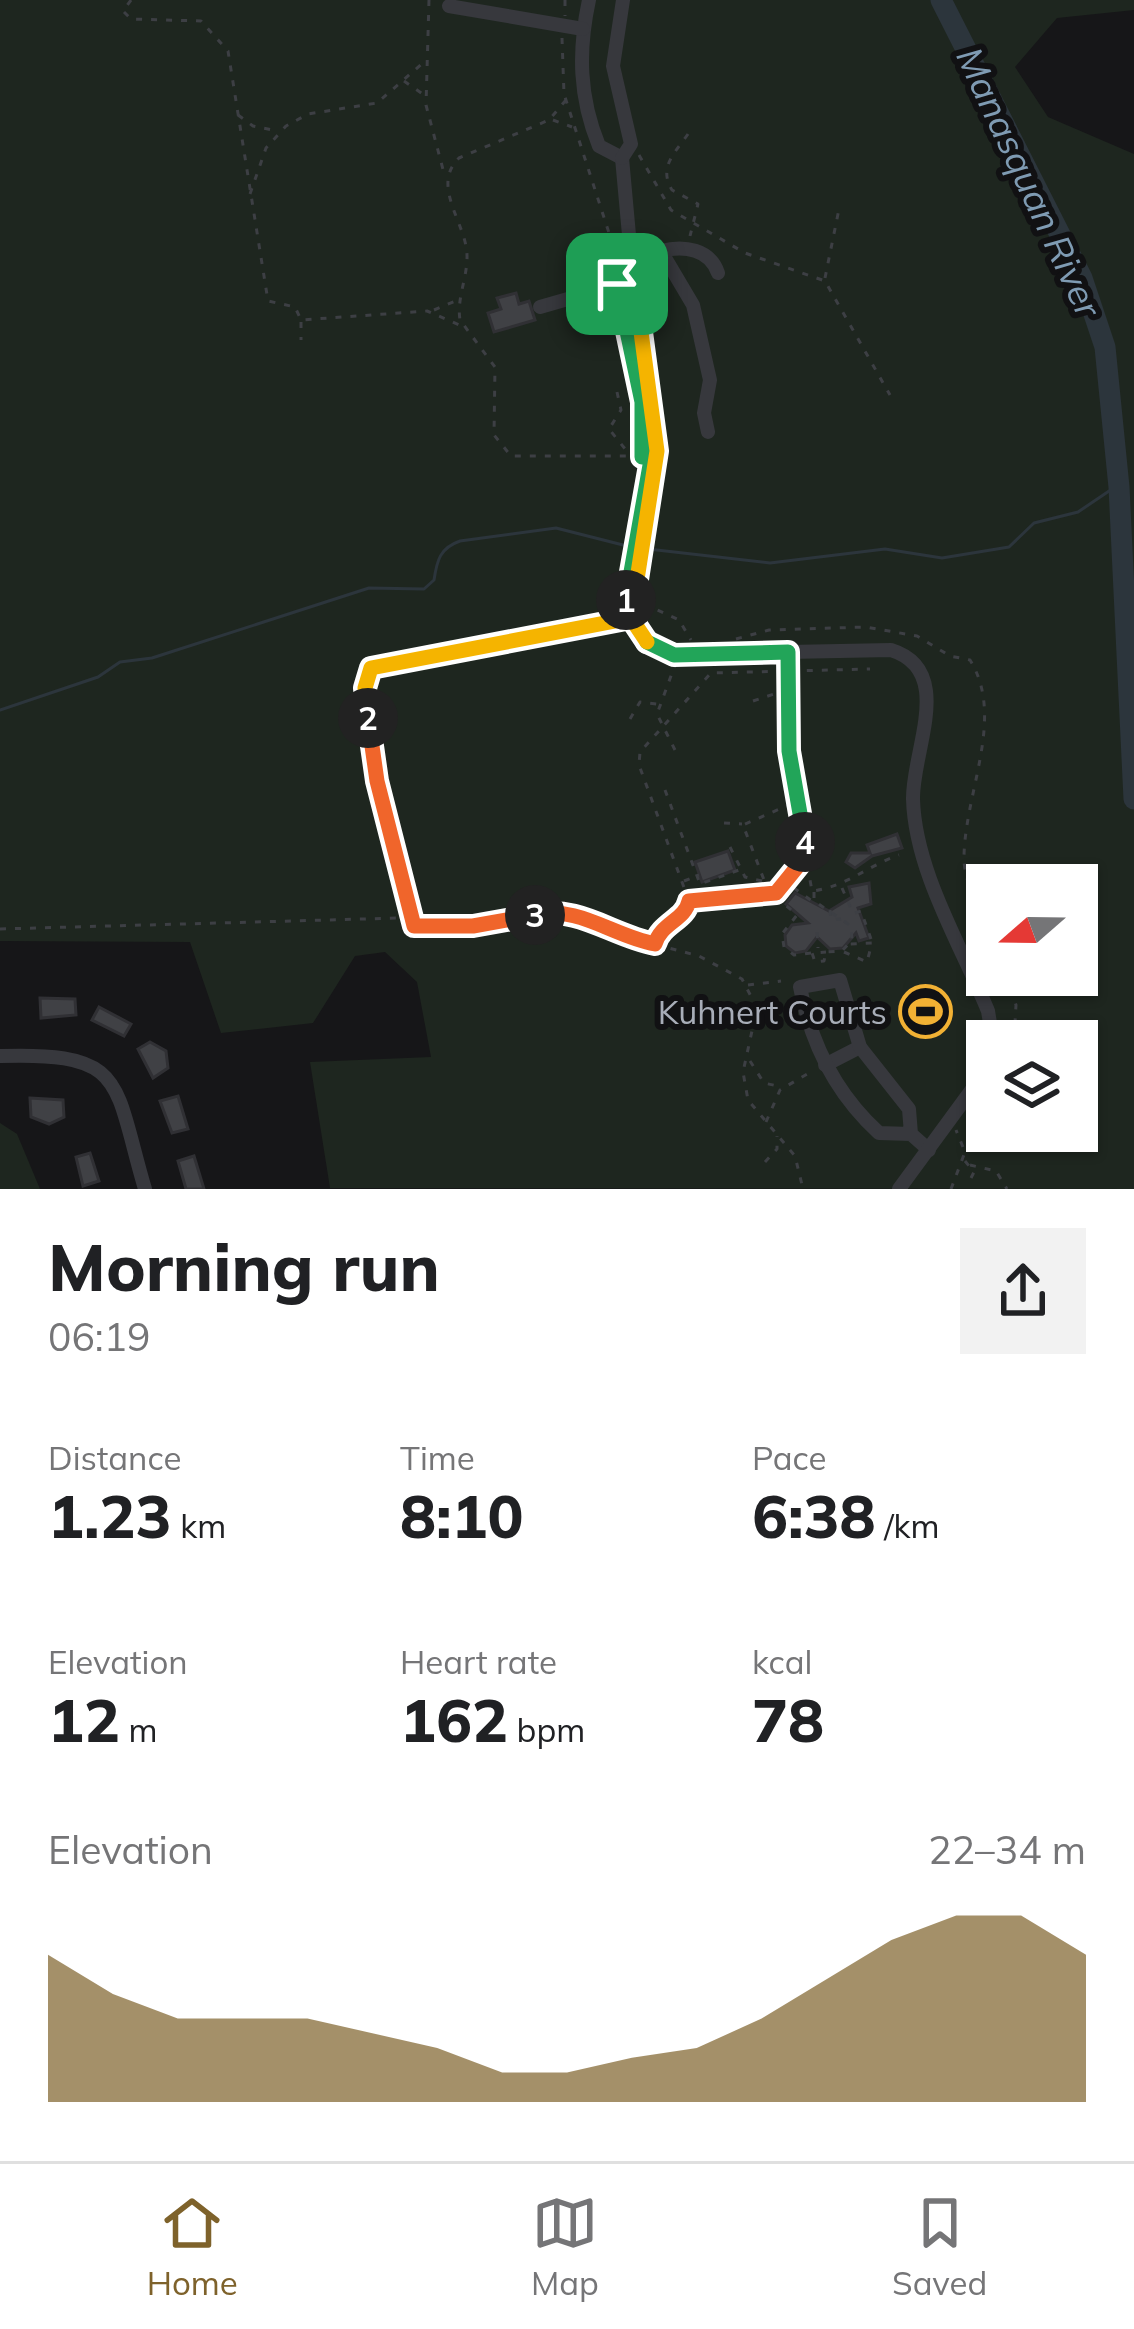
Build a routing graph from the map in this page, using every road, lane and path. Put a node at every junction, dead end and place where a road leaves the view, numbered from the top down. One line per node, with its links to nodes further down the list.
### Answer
1 (131, 0): 13 (path)
2 (429, 0): 9 (path)
3 (565, 0): 7 (path)
4 (589, 0): 8 (street)
5 (623, 0): 18 (street)
6 (449, 6): 7 (street)
7 (564, 26): 8 (street); 12 (path)
8 (583, 29): 18 (street)
9 (424, 62): 10 (path); 11 (path)
10 (404, 81): 11 (path); 16 (path)
11 (426, 97): 19 (path)
12 (566, 100): 14 (path); 15 (path)
13 (238, 114): 16 (path); 20 (path)
14 (549, 120): 15 (path); 19 (path)
15 (574, 128): 29 (path)
16 (280, 130): 20 (path)
17 (688, 134): 22 (path)
18 (626, 151): 22 (path); 24 (street)
19 (446, 178): 30 (path)
20 (249, 196): 33 (path)
21 (839, 209): 28 (path)
22 (695, 222): 23 (path); 28 (path)
23 (683, 248): 25 (street); 26 (street)
24 (632, 251): 25 (street); 27 (street)
25 (661, 251): 39 (street)
26 (718, 273)
27 (634, 280): 29 (street); 38 (street)
28 (825, 281): 37 (path)
29 (617, 284): 31 (street)
30 (461, 297): 32 (path); 34 (path)
31 (540, 307)
32 (427, 311): 33 (path); 34 (path)
33 (301, 320): 35 (path)
34 (464, 327): 41 (path)
35 (301, 340)
36 (617, 392): 41 (path)
37 (890, 394)
38 (655, 424): 40 (street); 42 (street)
39 (708, 432)
40 (646, 451): 41 (path); 42 (street)
41 (632, 456)
42 (642, 538): 43 (street)
43 (633, 610): 44 (path); 47 (street); 80 (street)
44 (702, 642)
45 (722, 642): 65 (path)
46 (788, 652): 47 (street); 49 (path); 93 (street)
47 (680, 655): 52 (path)
48 (870, 669): 49 (path)
49 (788, 671): 50 (path); 54 (path)
50 (788, 690): 51 (path); 57 (path)
51 (754, 701)
52 (658, 705): 53 (path); 54 (path)
53 (629, 719)
54 (661, 729): 55 (path); 61 (path)
55 (675, 750)
56 (664, 790): 60 (path)
57 (798, 802): 59 (path); 64 (path)
58 (724, 824): 59 (path)
59 (743, 825): 68 (path)
60 (680, 831): 61 (path); 67 (path)
61 (665, 837): 69 (path)
62 (730, 847): 66 (path)
63 (899, 855): 70 (path)
64 (806, 856): 71 (path); 72 (path)
65 (966, 866)
66 (740, 870): 67 (path); 68 (path)
67 (698, 876): 69 (path)
68 (764, 881): 73 (path)
69 (682, 882): 75 (path)
70 (841, 886): 72 (path); 78 (path)
71 (782, 889): 73 (path); 74 (path)
72 (814, 891): 76 (path)
73 (770, 894): 75 (path)
74 (788, 895): 76 (path); 87 (path)
75 (689, 901): 85 (path)
76 (814, 901): 79 (path)
77 (552, 911): 80 (path); 82 (path); 85 (path)
78 (855, 915): 79 (path); 84 (path)
79 (844, 920): 86 (path)
80 (414, 926): 81 (path)
81 (0, 929)
82 (552, 930)
83 (817, 932): 87 (path)
84 (868, 942): 86 (path); 88 (path)
85 (655, 944): 92 (path)
86 (848, 944): 88 (path)
87 (818, 950): 88 (path); 89 (path); 89 (path)
88 (842, 951)
89 (819, 962): 90 (path)
90 (820, 976)
91 (781, 981): 92 (path)
92 (748, 985): 96 (path)
93 (990, 1020)
94 (860, 1047): 97 (street); 97 (street); 102 (street)
95 (0, 1056): 112 (street)
96 (747, 1058): 98 (path); 101 (path)
97 (825, 1065): 98 (path); 102 (street)
98 (784, 1088): 101 (path)
99 (966, 1099): 100 (street)
100 (950, 1122): 106 (street); 108 (path)
101 (765, 1124): 103 (path)
102 (911, 1134): 106 (street)
103 (777, 1136): 104 (path); 105 (path)
104 (783, 1142): 105 (path); 107 (path)
105 (777, 1149): 107 (path); 109 (path)
106 (929, 1150): 114 (street)
107 (791, 1151): 113 (path)
108 (965, 1152): 110 (path)
109 (765, 1162)
110 (967, 1163): 111 (path); 115 (path); 116 (path)
111 (971, 1178)
112 (145, 1189)
113 (803, 1189)
114 (899, 1189)
115 (952, 1189)
116 (1007, 1189)

